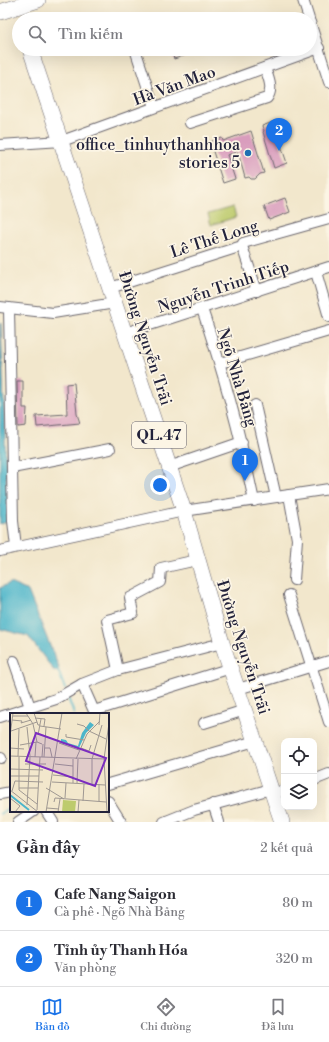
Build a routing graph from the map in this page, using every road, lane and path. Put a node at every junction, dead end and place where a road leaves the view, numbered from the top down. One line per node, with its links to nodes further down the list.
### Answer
1 (38, 0): 3 (highway)
2 (303, 0): 5 (street)
3 (17, 9): 4 (highway)
4 (0, 12)
5 (307, 12)
6 (317, 44): 7 (street)
7 (318, 48): 12 (street)
8 (32, 56): 15 (highway, Đường Nguyễn Trãi / QL.47)
9 (137, 56): 13 (street)
10 (297, 56): 11 (street, Hà Văn Mao)
11 (265, 68): 13 (street, Hà Văn Mao); 14 (street)
12 (329, 82)
13 (154, 107): 15 (street, Hà Văn Mao)
14 (190, 124)
15 (62, 141): 16 (street, Hà Văn Mao); 21 (highway, Đường Nguyễn Trãi / QL.47)
16 (0, 146)
17 (329, 219): 18 (street, Lê Thế Long)
18 (242, 246): 21 (street, Lê Thế Long); 22 (street)
19 (329, 267): 20 (street, Nguyễn Trinh Tiếp)
20 (316, 272): 22 (street, Nguyễn Trinh Tiếp); 26 (street)
21 (110, 288): 23 (highway, Đường Nguyễn Trãi / QL.47)
22 (257, 290): 25 (street, Nguyễn Trinh Tiếp)
23 (115, 303): 24 (street); 28 (highway, Đường Nguyễn Trãi / QL.47)
24 (5, 308): 34 (street)
25 (202, 309): 28 (street, Nguyễn Trinh Tiếp); 29 (street, Ngõ Nhà Bảng)
26 (329, 317)
27 (329, 331): 29 (street)
28 (125, 333): 33 (highway, Đường Nguyễn Trãi / QL.47)
29 (220, 363): 31 (street, Ngõ Nhà Bảng)
30 (256, 405): 37 (street)
31 (242, 442): 33 (street); 38 (street, Ngõ Nhà Bảng)
32 (110, 449): 34 (street)
33 (169, 467): 39 (highway, Đường Nguyễn Trãi / QL.47)
34 (12, 468): 40 (street)
35 (329, 489): 36 (street)
36 (289, 495): 37 (street); 43 (street)
37 (276, 497): 38 (street)
38 (254, 501): 39 (street)
39 (184, 511): 40 (street); 42 (highway, Đường Nguyễn Trãi / QL.47)
40 (16, 547): 41 (street)
41 (0, 551)
42 (197, 560): 45 (highway, Đường Nguyễn Trãi / QL.47); 50 (street)
43 (294, 580)
44 (289, 595): 48 (street)
45 (222, 642): 49 (highway, Đường Nguyễn Trãi / QL.47); 50 (street)
46 (14, 661): 53 (street)
47 (329, 661): 48 (street)
48 (312, 667): 52 (street); 59 (street)
49 (231, 668): 52 (highway, Đường Nguyễn Trãi / QL.47); 55 (street)
50 (118, 670): 51 (street)
51 (82, 684): 53 (street); 55 (street)
52 (238, 688): 54 (highway, Đường Nguyễn Trãi / QL.47)
53 (30, 708): 56 (street)
54 (245, 710): 60 (street); 61 (highway, Đường Nguyễn Trãi / QL.47)
55 (94, 712)
56 (13, 713)
57 (10, 714): 58 (street)
58 (0, 717)
59 (329, 722)
60 (204, 723)
61 (255, 741): 64 (street); 65 (highway, Đường Nguyễn Trãi / QL.47)
62 (329, 774): 63 (street)
63 (317, 779)
64 (109, 784)
65 (276, 791): 69 (street); 77 (highway, Đường Nguyễn Trãi / QL.47)
66 (10, 792): 67 (street)
67 (0, 794)
68 (109, 803): 74 (street)
69 (213, 804): 75 (street); 76 (street)
70 (33, 812): 72 (street)
71 (47, 812): 73 (street)
72 (18, 822)
73 (53, 822)
74 (121, 822)
75 (164, 822)
76 (219, 822)
77 (282, 822)

